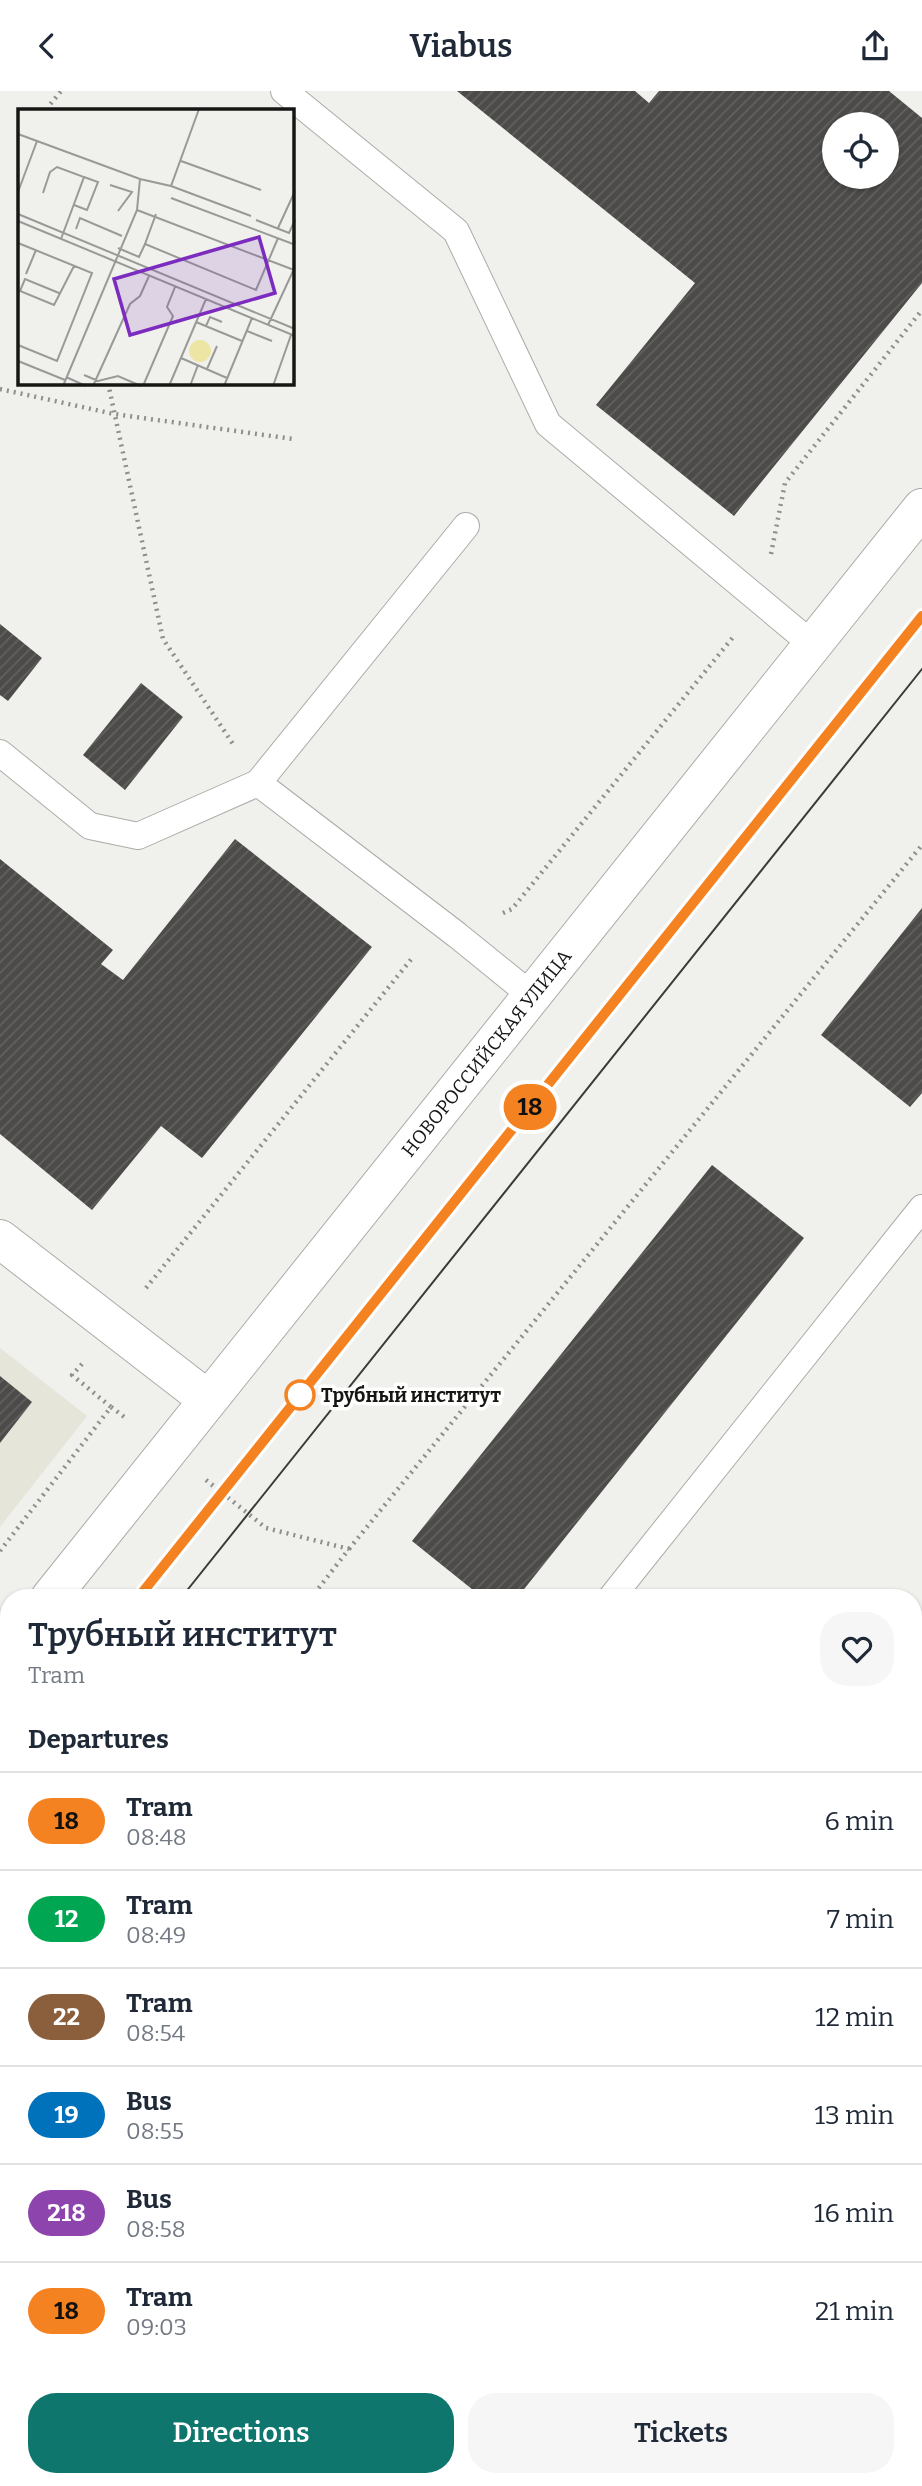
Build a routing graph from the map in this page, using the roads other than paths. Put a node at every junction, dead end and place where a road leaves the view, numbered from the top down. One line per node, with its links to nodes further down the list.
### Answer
1 (284, 91): 4 (lane)
2 (922, 508): 4 (main road, НОВОРОССИЙСКАЯ УЛИЦА)
3 (466, 526): 6 (lane)
4 (813, 645): 7 (main road, НОВОРОССИЙСКАЯ УЛИЦА)
5 (0, 753): 6 (lane)
6 (258, 783): 7 (lane)
7 (531, 995): 10 (main road, НОВОРОССИЙСКАЯ УЛИЦА)
8 (922, 1208): 12 (lane)
9 (0, 1239): 10 (main road)
10 (207, 1399): 11 (main road, НОВОРОССИЙСКАЯ УЛИЦА)
11 (57, 1589)
12 (618, 1589)

